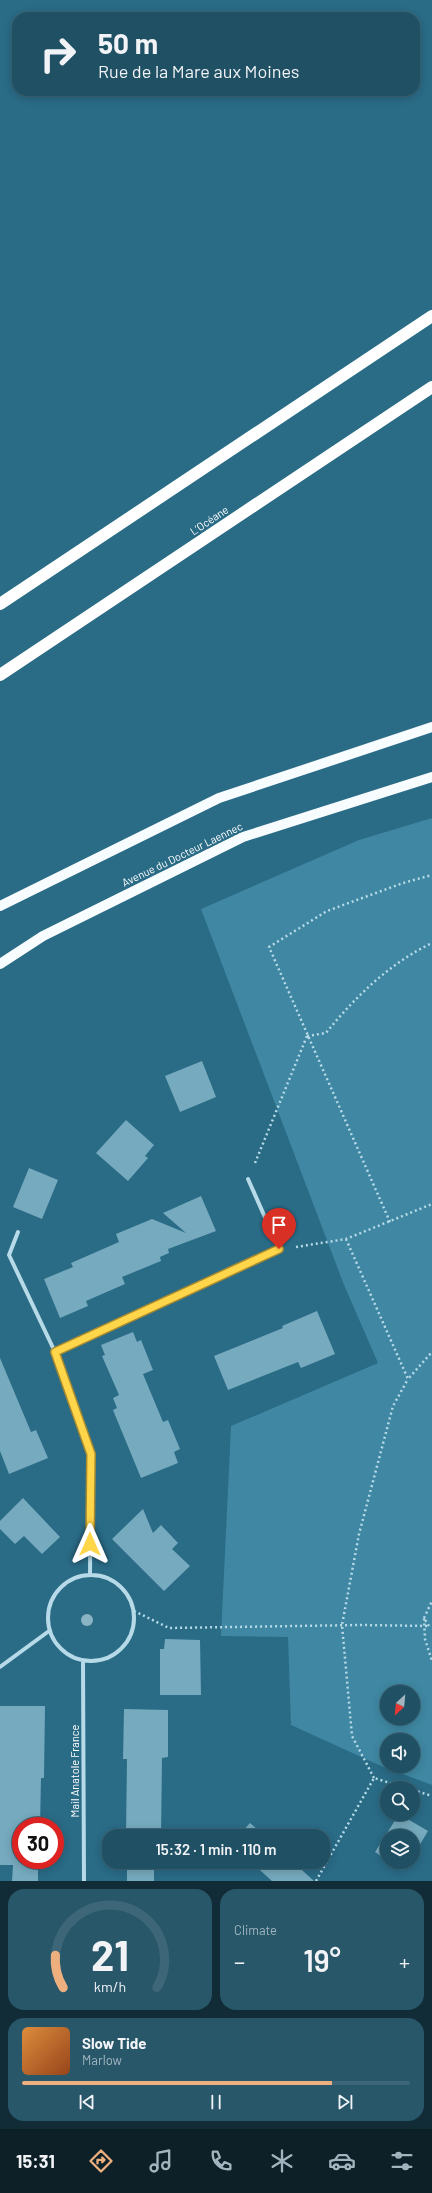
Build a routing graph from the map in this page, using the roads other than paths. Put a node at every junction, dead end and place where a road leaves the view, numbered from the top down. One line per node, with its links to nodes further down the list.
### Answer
1 (432, 316): 3 (highway)
2 (432, 387): 4 (highway, L’Océane)
3 (0, 604)
4 (0, 675)
5 (432, 727): 7 (main road)
6 (432, 777): 8 (main road, Avenue du Docteur Laennec)
7 (0, 906)
8 (0, 964)
9 (248, 1179): 11 (street)
10 (18, 1232): 11 (street)
11 (55, 1352): 12 (street)
12 (90, 1574): 13 (street); 14 (street)
13 (49, 1631): 14 (street); 15 (street)
14 (83, 1661): 16 (street, Mail Anatole France)
15 (0, 1667)
16 (84, 1881)

